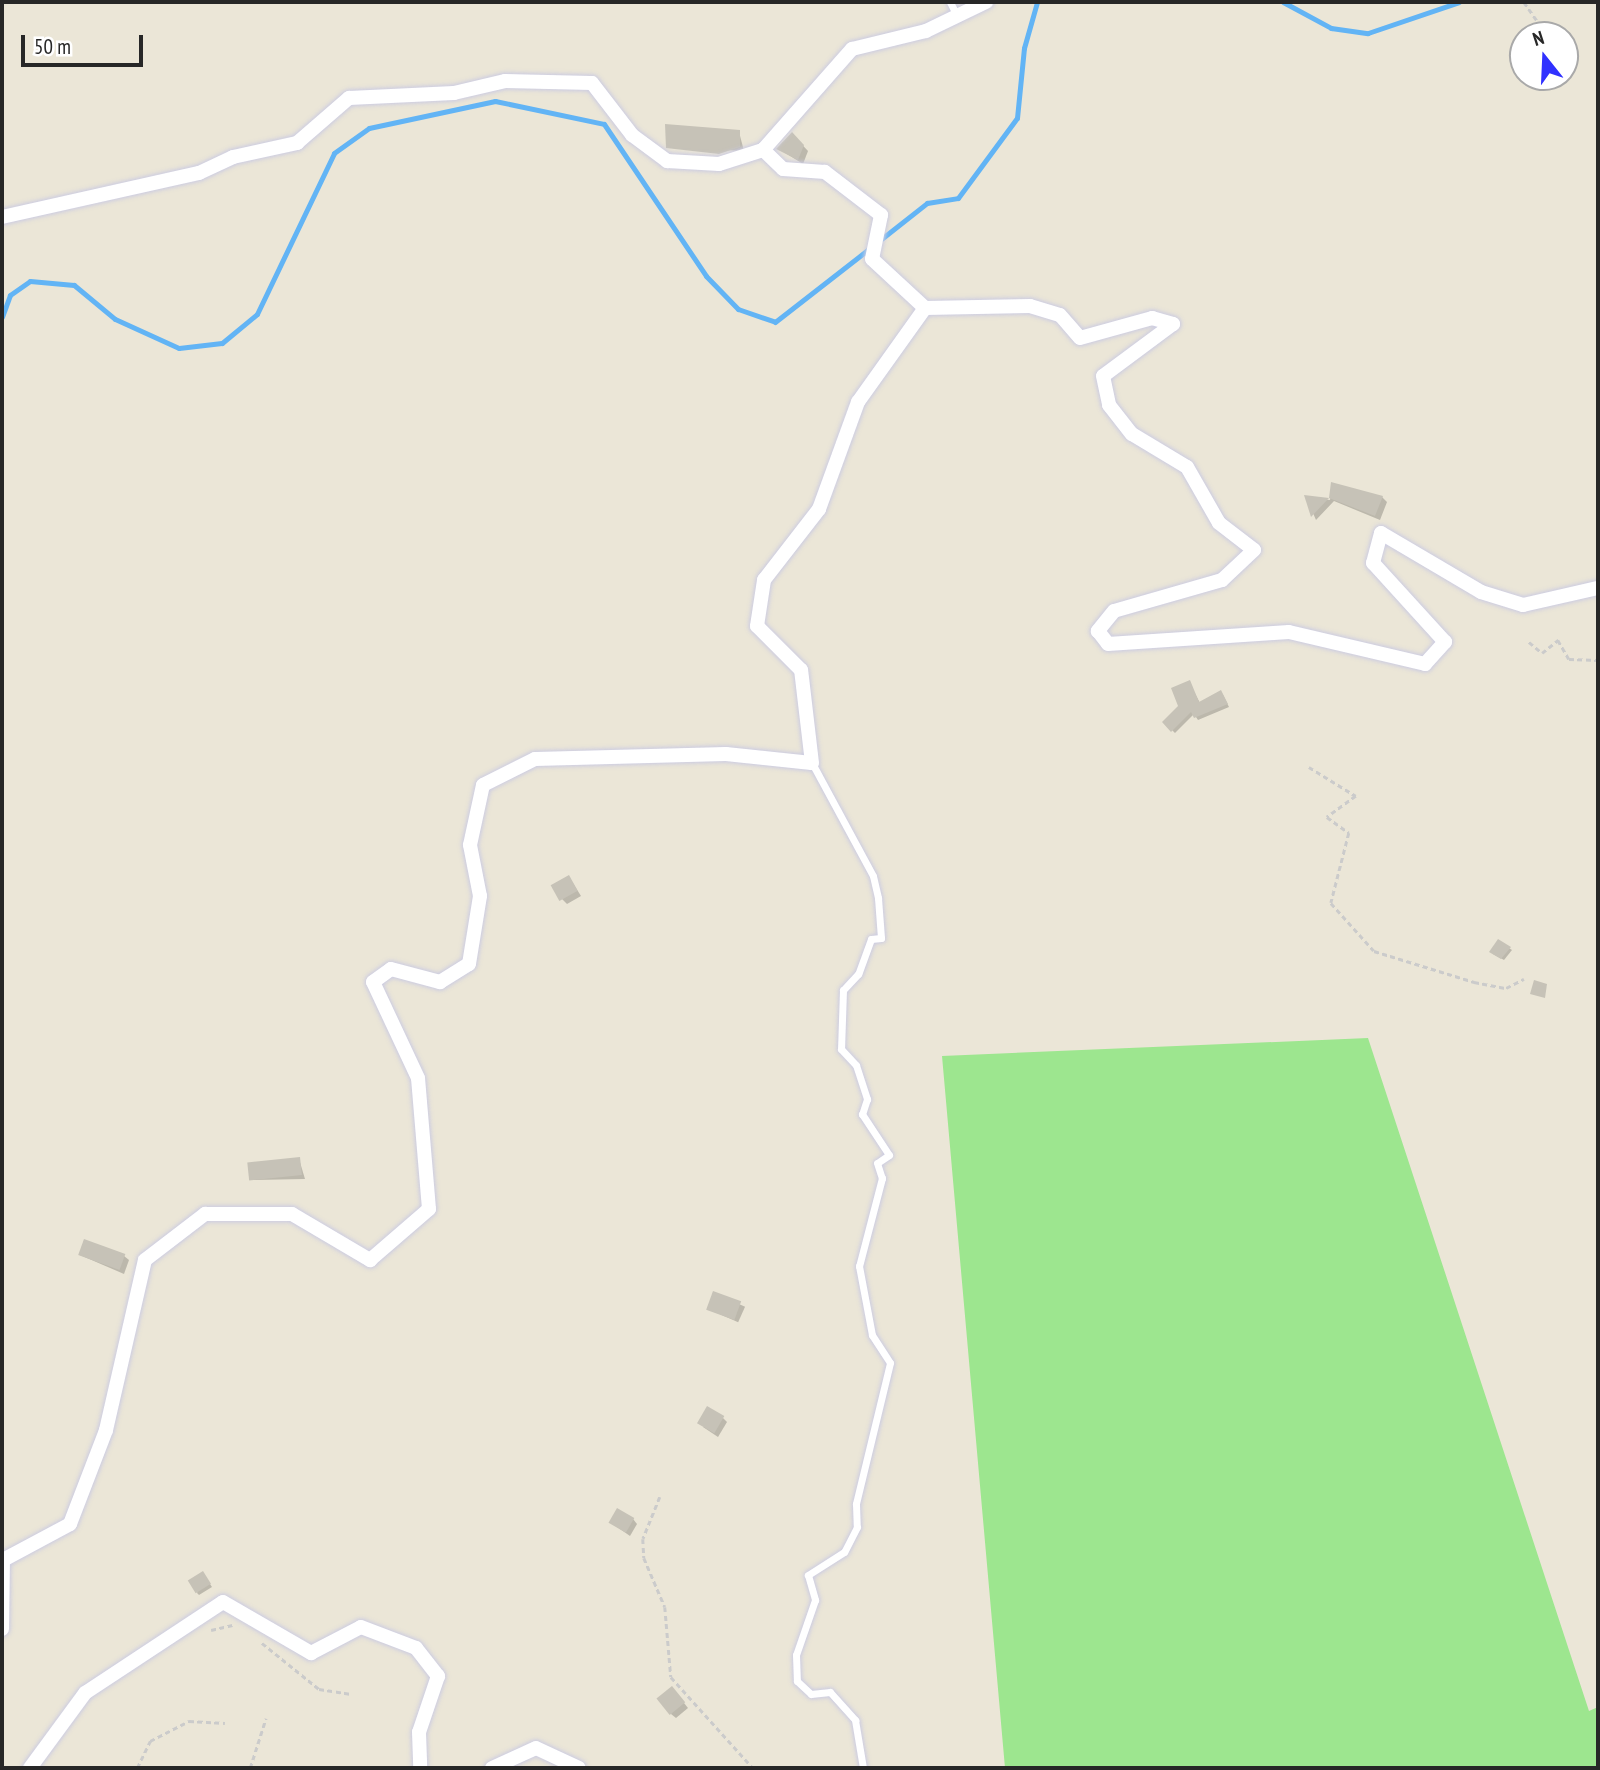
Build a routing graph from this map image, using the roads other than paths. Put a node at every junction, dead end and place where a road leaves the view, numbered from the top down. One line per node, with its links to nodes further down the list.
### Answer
1 (950, 2): 3 (lane)
2 (986, 2): 3 (street)
3 (957, 16): 4 (street)
4 (763, 150): 5 (street); 6 (street)
5 (2, 217)
6 (925, 308): 7 (street); 8 (street)
7 (1598, 589)
8 (812, 763): 9 (street); 14 (lane)
9 (2, 1629)
10 (30, 1768): 11 (street)
11 (420, 1768)
12 (492, 1768): 13 (street)
13 (579, 1768)
14 (863, 1768)

